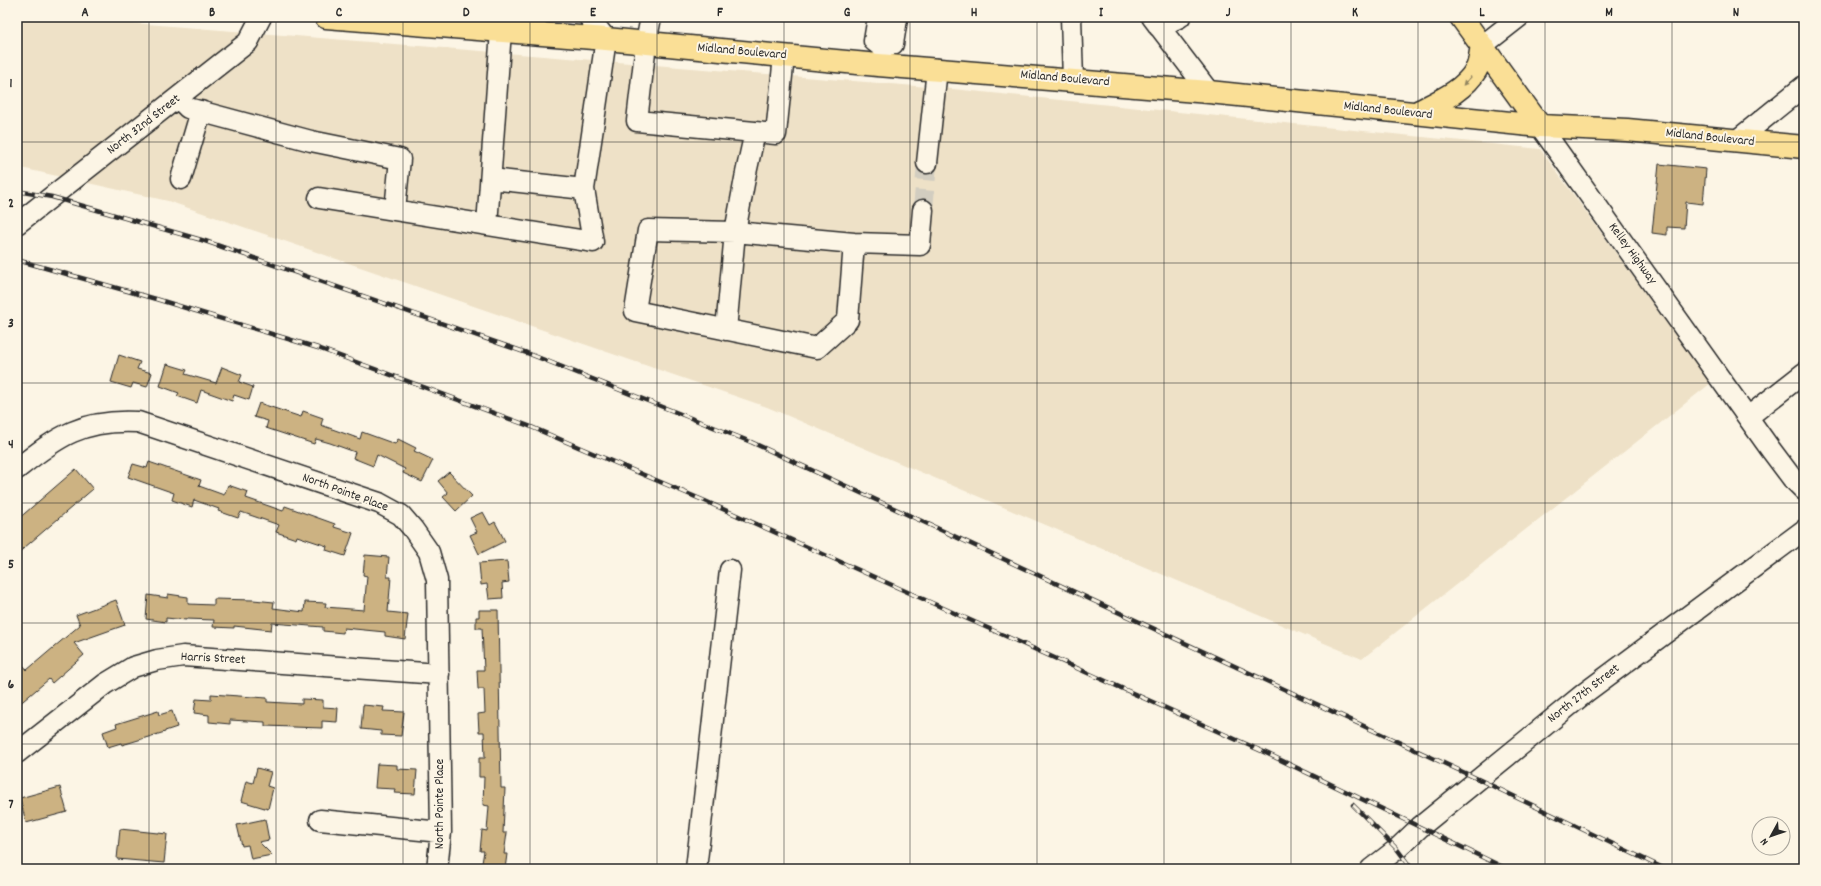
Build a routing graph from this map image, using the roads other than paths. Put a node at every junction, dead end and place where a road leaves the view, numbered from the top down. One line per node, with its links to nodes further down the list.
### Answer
1 (261, 17): 22 (street, North 32nd Street)
2 (326, 17): 12 (main road, Midland Boulevard)
3 (589, 17): 13 (street)
4 (651, 17): 14 (street)
5 (878, 17): 17 (street)
6 (893, 17): 17 (street)
7 (1072, 17): 19 (street)
8 (1180, 17): 11 (street)
9 (1461, 17): 15 (main road, Kelley Highway)
10 (1519, 17): 15 (street)
11 (1155, 22): 21 (street)
12 (501, 31): 13 (main road, Midland Boulevard); 31 (street)
13 (606, 38): 14 (main road, Midland Boulevard); 32 (street)
14 (646, 43): 16 (main road, Midland Boulevard); 26 (street)
15 (1482, 46): 24 (main road, one-way to 24); 25 (main road, Kelley Highway)
16 (784, 56): 17 (main road, Midland Boulevard); 26 (street)
17 (880, 56): 18 (main road, Midland Boulevard)
18 (937, 69): 19 (main road, Midland Boulevard); 29 (street)
19 (1073, 80): 21 (main road, Midland Boulevard)
20 (1804, 86): 27 (street)
21 (1209, 92): 24 (main road, Midland Boulevard)
22 (178, 98): 23 (street); 36 (street, North 32nd Street)
23 (201, 112): 30 (street); 34 (street)
24 (1416, 113): 25 (main road, Midland Boulevard)
25 (1540, 126): 27 (main road, Midland Boulevard); 42 (street, Kelley Highway)
26 (755, 132): 38 (street)
27 (1736, 141): 28 (main road, Midland Boulevard)
28 (1804, 147)
29 (927, 163)
30 (181, 179)
31 (491, 179): 32 (street); 37 (street)
32 (584, 189): 37 (street)
33 (319, 198): 34 (street)
34 (395, 210): 37 (street)
35 (923, 210): 39 (street)
36 (17, 224)
37 (487, 225)
38 (735, 232): 39 (street); 40 (street); 40 (street)
39 (854, 243): 40 (street)
40 (726, 330)
41 (1804, 373): 42 (street)
42 (1748, 417): 44 (street, Kelley Highway)
43 (17, 470): 47 (street, North Pointe Place)
44 (1804, 490)
45 (1804, 530): 53 (street, North 27th Street)
46 (730, 570): 52 (street)
47 (439, 674): 48 (street, Harris Street); 50 (street, North Pointe Place)
48 (17, 753)
49 (320, 820): 50 (street)
50 (441, 832): 51 (street, North Pointe Place)
51 (437, 869)
52 (696, 869)
53 (1372, 869)

